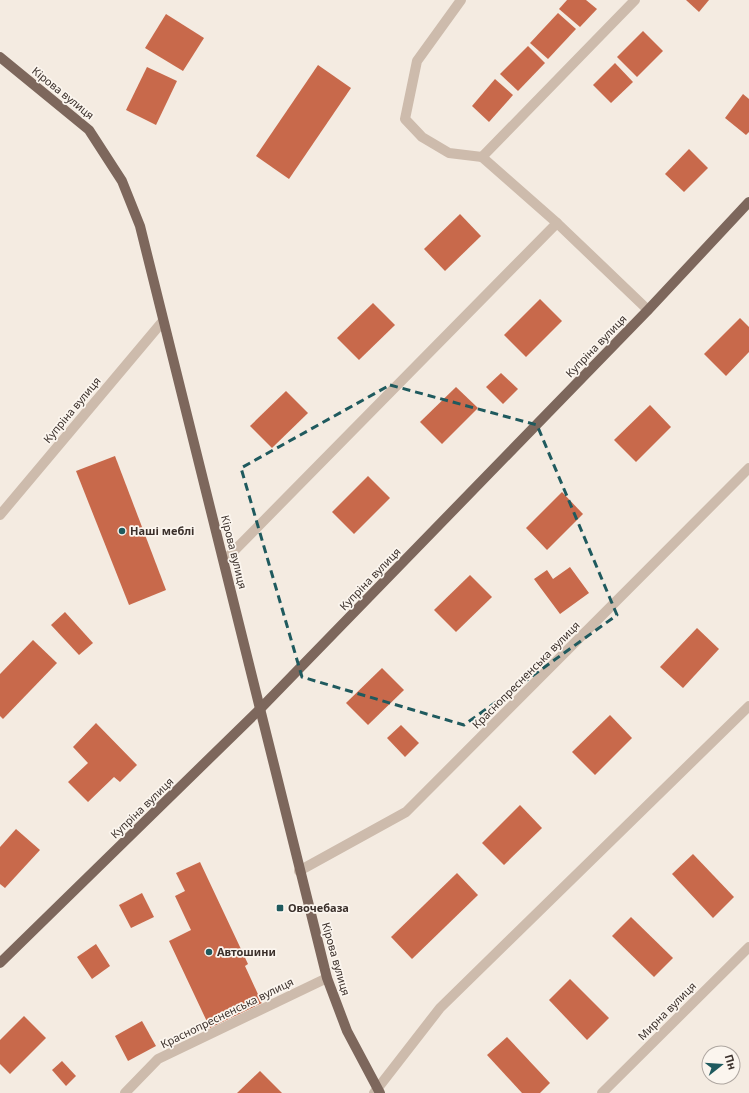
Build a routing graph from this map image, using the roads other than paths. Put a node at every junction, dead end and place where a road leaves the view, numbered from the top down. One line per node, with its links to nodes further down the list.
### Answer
1 (461, 0): 4 (street)
2 (635, 0): 4 (street)
3 (0, 57): 8 (main road, Кірова вулиця)
4 (482, 157): 6 (street)
5 (749, 202): 7 (main road, Купріна вулиця)
6 (557, 223): 7 (street); 11 (street)
7 (648, 310): 13 (main road, Купріна вулиця)
8 (163, 320): 10 (street, Купріна вулиця); 11 (main road, Кірова вулиця)
9 (749, 468): 14 (street, Краснопресненська вулиця)
10 (0, 515)
11 (224, 561): 13 (main road, Кірова вулиця)
12 (749, 706): 18 (street)
13 (260, 709): 14 (main road, Кірова вулиця); 16 (main road, Купріна вулиця)
14 (299, 871): 17 (main road, Кірова вулиця)
15 (749, 947): 20 (street, Мирна вулиця)
16 (0, 963)
17 (327, 978): 18 (main road, Кірова вулиця); 19 (street, Краснопресненська вулиця)
18 (377, 1092)
19 (125, 1093)
20 (602, 1093)

